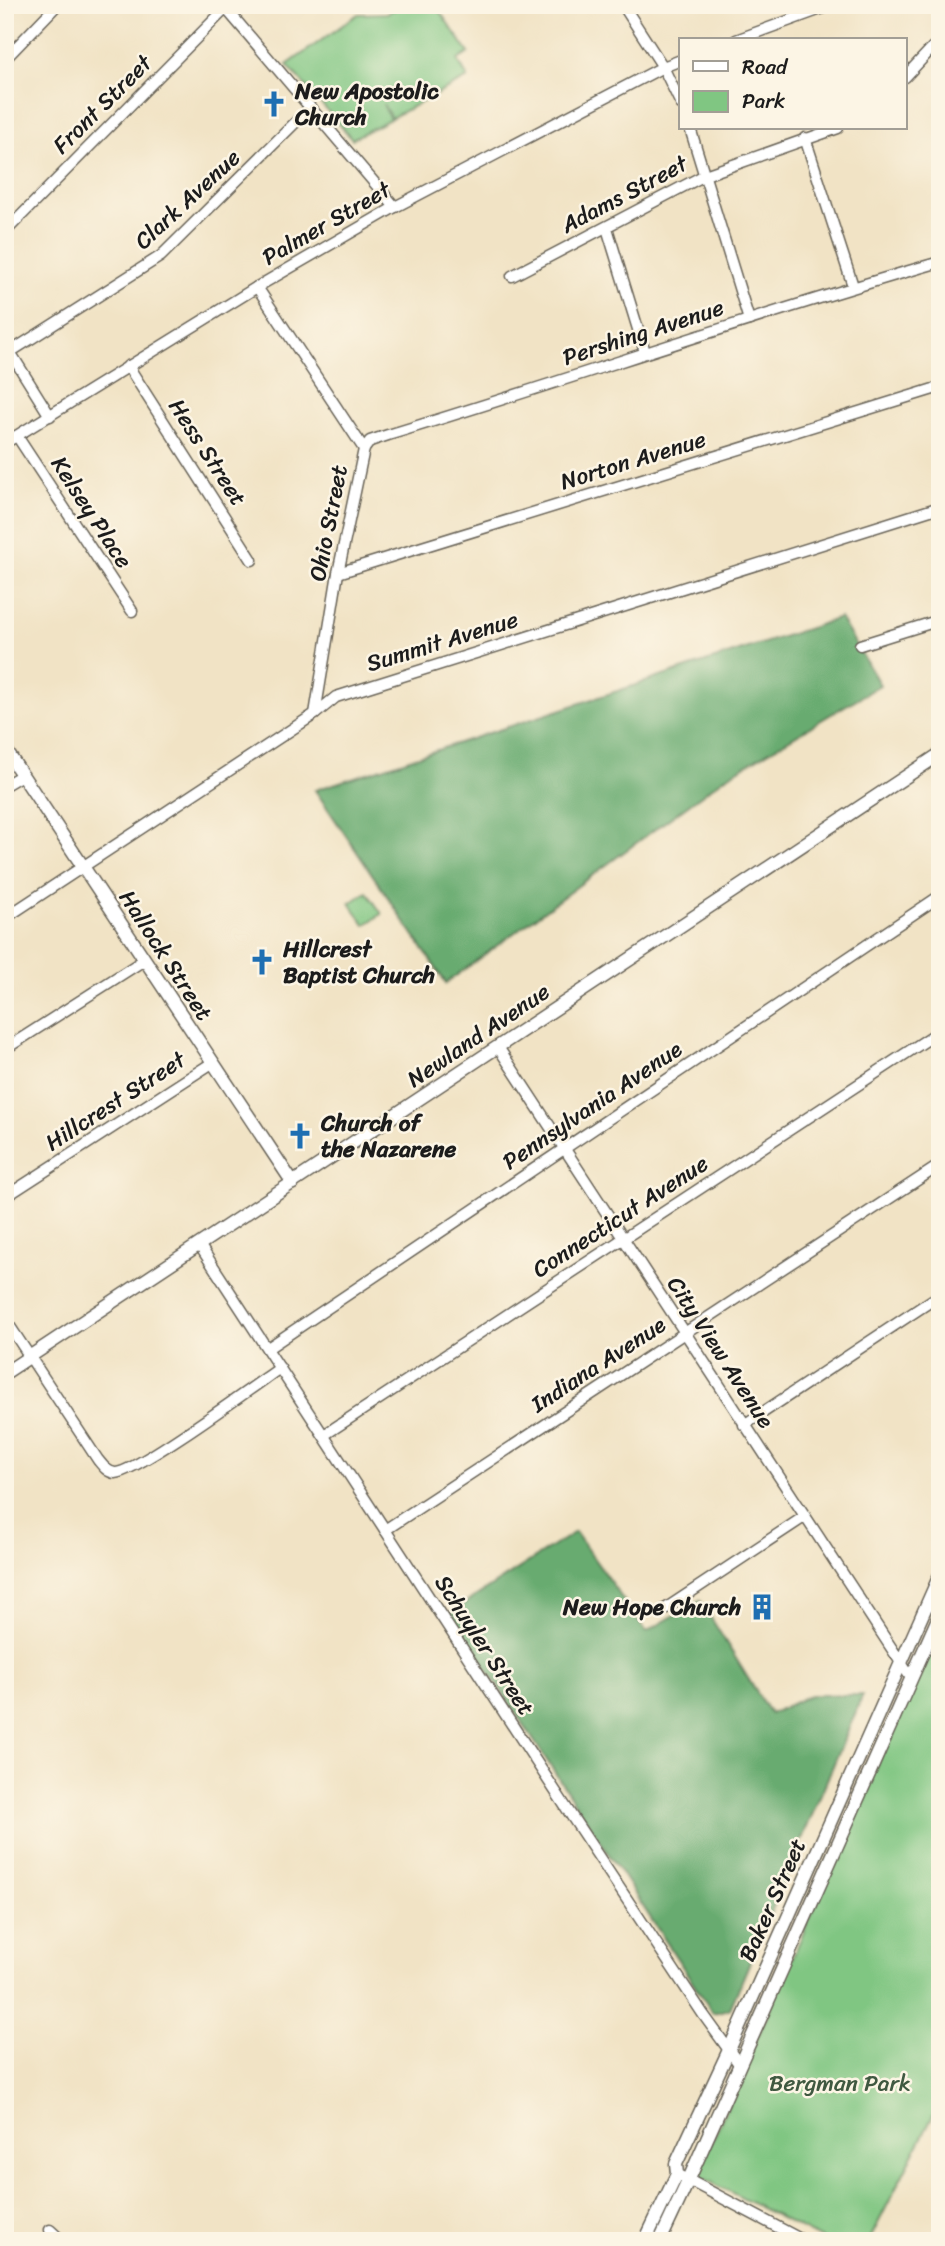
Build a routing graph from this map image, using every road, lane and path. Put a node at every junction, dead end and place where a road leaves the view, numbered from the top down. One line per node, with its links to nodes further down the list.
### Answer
1 (57, 5): 8 (street)
2 (622, 5): 10 (street)
3 (832, 5): 5 (street)
4 (226, 6): 13 (street); 20 (street, Front Street)
5 (808, 9): 6 (street)
6 (741, 38)
7 (940, 44): 11 (street)
8 (5, 59)
9 (679, 61): 10 (street, Palmer Street)
10 (663, 67): 12 (street); 18 (street, Palmer Street)
11 (906, 76)
12 (679, 100)
13 (310, 108): 18 (street); 26 (street, Clark Avenue)
14 (691, 130): 17 (street)
15 (831, 130): 16 (street, Adams Street)
16 (805, 138): 17 (street, Adams Street); 23 (street)
17 (705, 175): 19 (street, Adams Street); 25 (street)
18 (395, 207): 24 (street, Palmer Street)
19 (607, 228): 22 (street, Adams Street); 27 (street)
20 (5, 232)
21 (940, 262): 23 (street, Pershing Avenue)
22 (512, 276)
23 (853, 286): 25 (street, Pershing Avenue)
24 (257, 287): 28 (street, Palmer Street); 33 (street, Ohio Street)
25 (749, 320): 27 (street, Pershing Avenue)
26 (8, 348): 30 (street)
27 (645, 352): 33 (street, Pershing Avenue)
28 (128, 366): 30 (street, Palmer Street); 35 (street, Hess Street)
29 (940, 387): 36 (street, Norton Avenue)
30 (50, 416): 31 (street, Palmer Street)
31 (17, 436): 32 (street, Palmer Street); 37 (street, Kelsey Place)
32 (5, 443)
33 (364, 449): 36 (street, Ohio Street)
34 (940, 507): 40 (street, Summit Avenue)
35 (252, 560)
36 (338, 573): 40 (street, Ohio Street)
37 (132, 611)
38 (940, 620): 39 (street)
39 (860, 645)
40 (315, 714): 45 (street, Summit Avenue)
41 (5, 749): 43 (street, Hallock Street)
42 (940, 754): 50 (street, Newland Avenue)
43 (22, 775): 44 (street); 45 (street, Hallock Street)
44 (5, 785)
45 (83, 867): 47 (street, Summit Avenue); 48 (street, Hallock Street)
46 (940, 896): 53 (street, Pennsylvania Avenue)
47 (5, 918)
48 (144, 960): 51 (street); 52 (street, Hallock Street)
49 (940, 1031): 57 (street, Connecticut Avenue)
50 (498, 1047): 53 (street, City View Avenue); 55 (street, Newland Avenue)
51 (5, 1049)
52 (212, 1063): 55 (street, Hallock Street); 56 (street, Hillcrest Street)
53 (564, 1149): 57 (street, City View Avenue); 62 (street, Pennsylvania Avenue)
54 (940, 1165): 61 (street, Indiana Avenue)
55 (293, 1183): 58 (street, Newland Avenue)
56 (5, 1197)
57 (624, 1240): 61 (street, City View Avenue); 67 (street, Connecticut Avenue)
58 (200, 1246): 62 (street, Schuyler Street); 63 (street, Newland Avenue)
59 (940, 1294): 66 (street)
60 (5, 1319): 63 (street)
61 (684, 1332): 66 (street, City View Avenue); 69 (street, Indiana Avenue)
62 (268, 1348): 64 (street, Schuyler Street)
63 (31, 1358): 64 (street); 65 (street, Newland Avenue)
64 (281, 1368): 67 (street, Schuyler Street)
65 (5, 1373)
66 (744, 1425): 68 (street, City View Avenue)
67 (324, 1436): 69 (street, Schuyler Street)
68 (804, 1517): 71 (street); 73 (street, City View Avenue)
69 (384, 1530): 75 (street, Schuyler Street)
70 (940, 1575): 73 (street, Baker Street)
71 (659, 1614)
72 (940, 1614): 74 (street, Baker Street)
73 (901, 1663): 74 (street, City View Avenue); 75 (street, Baker Street)
74 (911, 1678): 76 (street, Baker Street)
75 (729, 2050): 76 (street, Schuyler Street); 77 (street, Baker Street)
76 (739, 2064): 77 (street, Baker Street)
77 (683, 2177): 80 (street, Baker Street); 81 (street, Baker Street); 82 (street)
78 (50, 2230): 79 (street)
79 (62, 2241)
80 (645, 2241)
81 (660, 2241)
82 (804, 2241)

